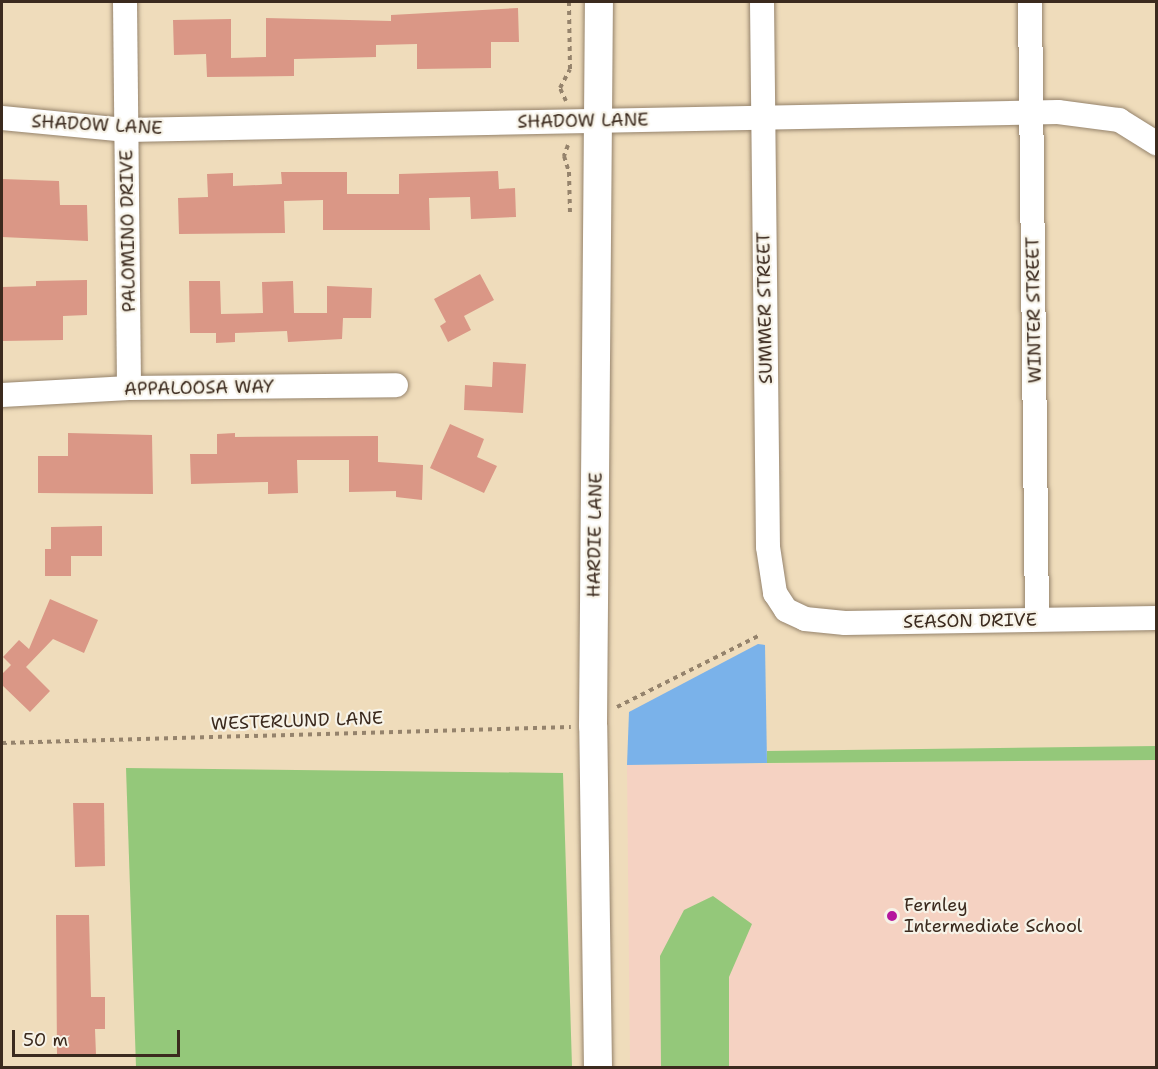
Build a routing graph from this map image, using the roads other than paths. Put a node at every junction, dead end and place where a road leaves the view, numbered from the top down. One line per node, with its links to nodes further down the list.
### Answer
1 (125, 2): 9 (street, PALOMINO DRIVE)
2 (599, 2): 8 (street, HARDIE LANE)
3 (762, 2): 7 (street, SUMMER STREET)
4 (1030, 2): 5 (street, WINTER STREET)
5 (1031, 113): 7 (street, SHADOW LANE); 10 (street, SHADOW LANE); 16 (street, WINTER STREET)
6 (2, 118): 9 (street, SHADOW LANE)
7 (763, 118): 8 (street, SHADOW LANE); 14 (street, SUMMER STREET)
8 (599, 120): 9 (street, SHADOW LANE); 17 (street, HARDIE LANE)
9 (127, 130): 12 (street, PALOMINO DRIVE)
10 (1156, 143)
11 (396, 385): 12 (street, APPALOOSA WAY)
12 (129, 388): 13 (street, APPALOOSA WAY)
13 (2, 395)
14 (786, 610): 16 (street, SEASON DRIVE)
15 (1156, 618): 16 (street, SEASON DRIVE)
16 (1037, 619)
17 (598, 1068)

